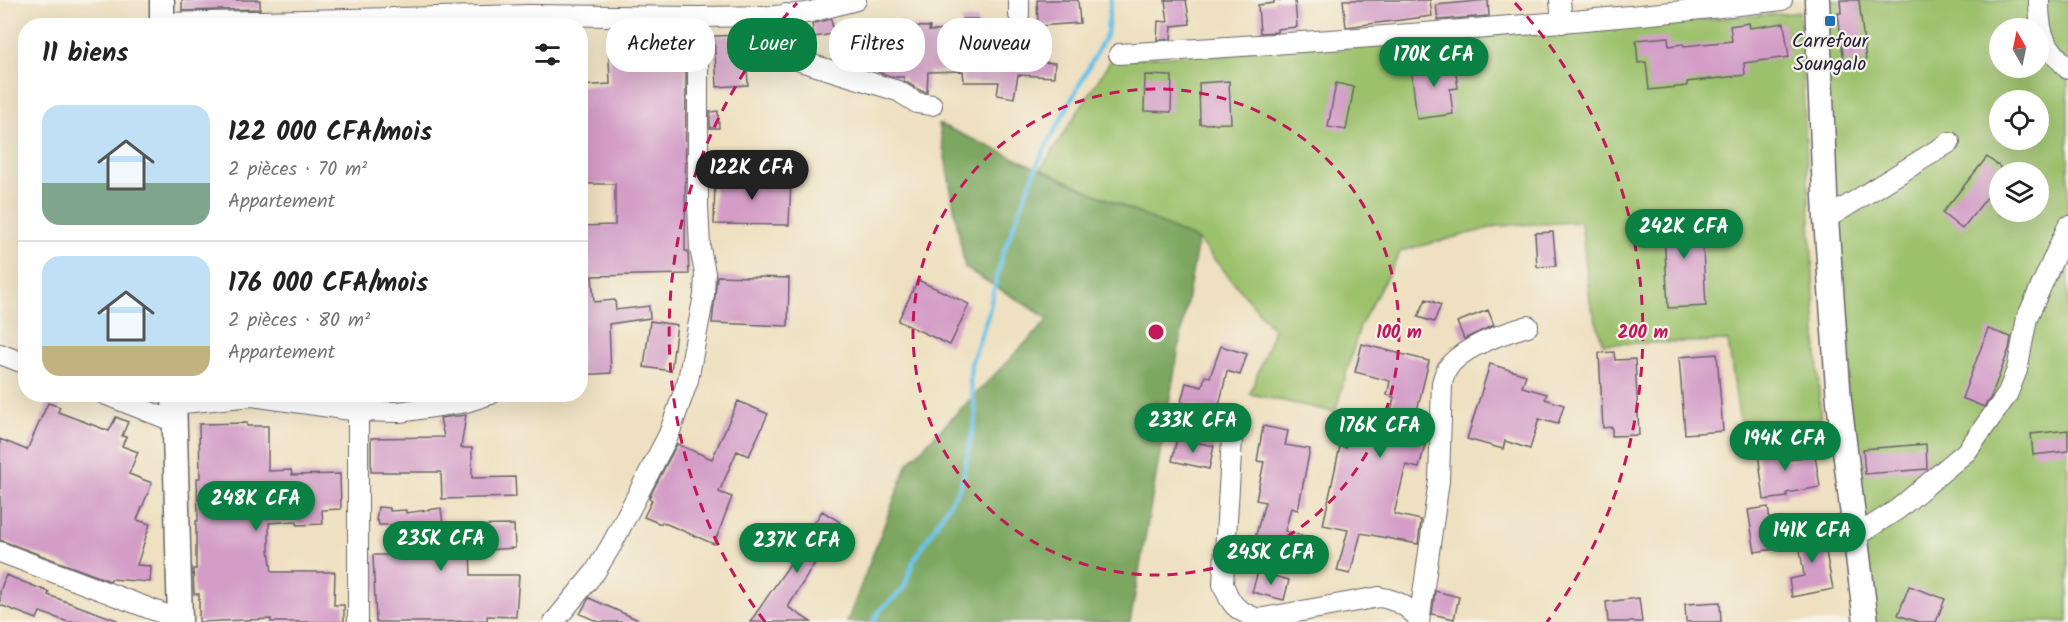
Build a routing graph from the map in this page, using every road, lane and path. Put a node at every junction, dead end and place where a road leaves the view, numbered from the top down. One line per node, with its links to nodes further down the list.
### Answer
1 (856, 0): 8 (street)
2 (1560, 0): 13 (street)
3 (1782, 0): 6 (street)
4 (1817, 0): 18 (street)
5 (2039, 0): 15 (street)
6 (1708, 5): 13 (street)
7 (339, 10): 9 (street); 11 (street)
8 (786, 15): 10 (street); 16 (street)
9 (162, 16)
10 (698, 17): 12 (street); 35 (street)
11 (489, 18)
12 (588, 19)
13 (1562, 22): 14 (street)
14 (1119, 54)
15 (2068, 69)
16 (932, 105)
17 (1950, 142): 18 (street)
18 (1826, 219): 30 (street)
19 (2068, 226): 30 (street)
20 (1528, 326): 32 (street)
21 (0, 354): 22 (street)
22 (18, 361)
23 (147, 402): 27 (street)
24 (207, 402): 27 (street)
25 (299, 402): 28 (street)
26 (466, 402): 28 (street)
27 (174, 407): 33 (street)
28 (358, 411): 34 (street)
29 (1233, 423): 32 (street)
30 (1856, 536): 36 (street)
31 (0, 552): 33 (street)
32 (1419, 620)
33 (180, 621)
34 (358, 622)
35 (554, 622)
36 (1866, 622)

